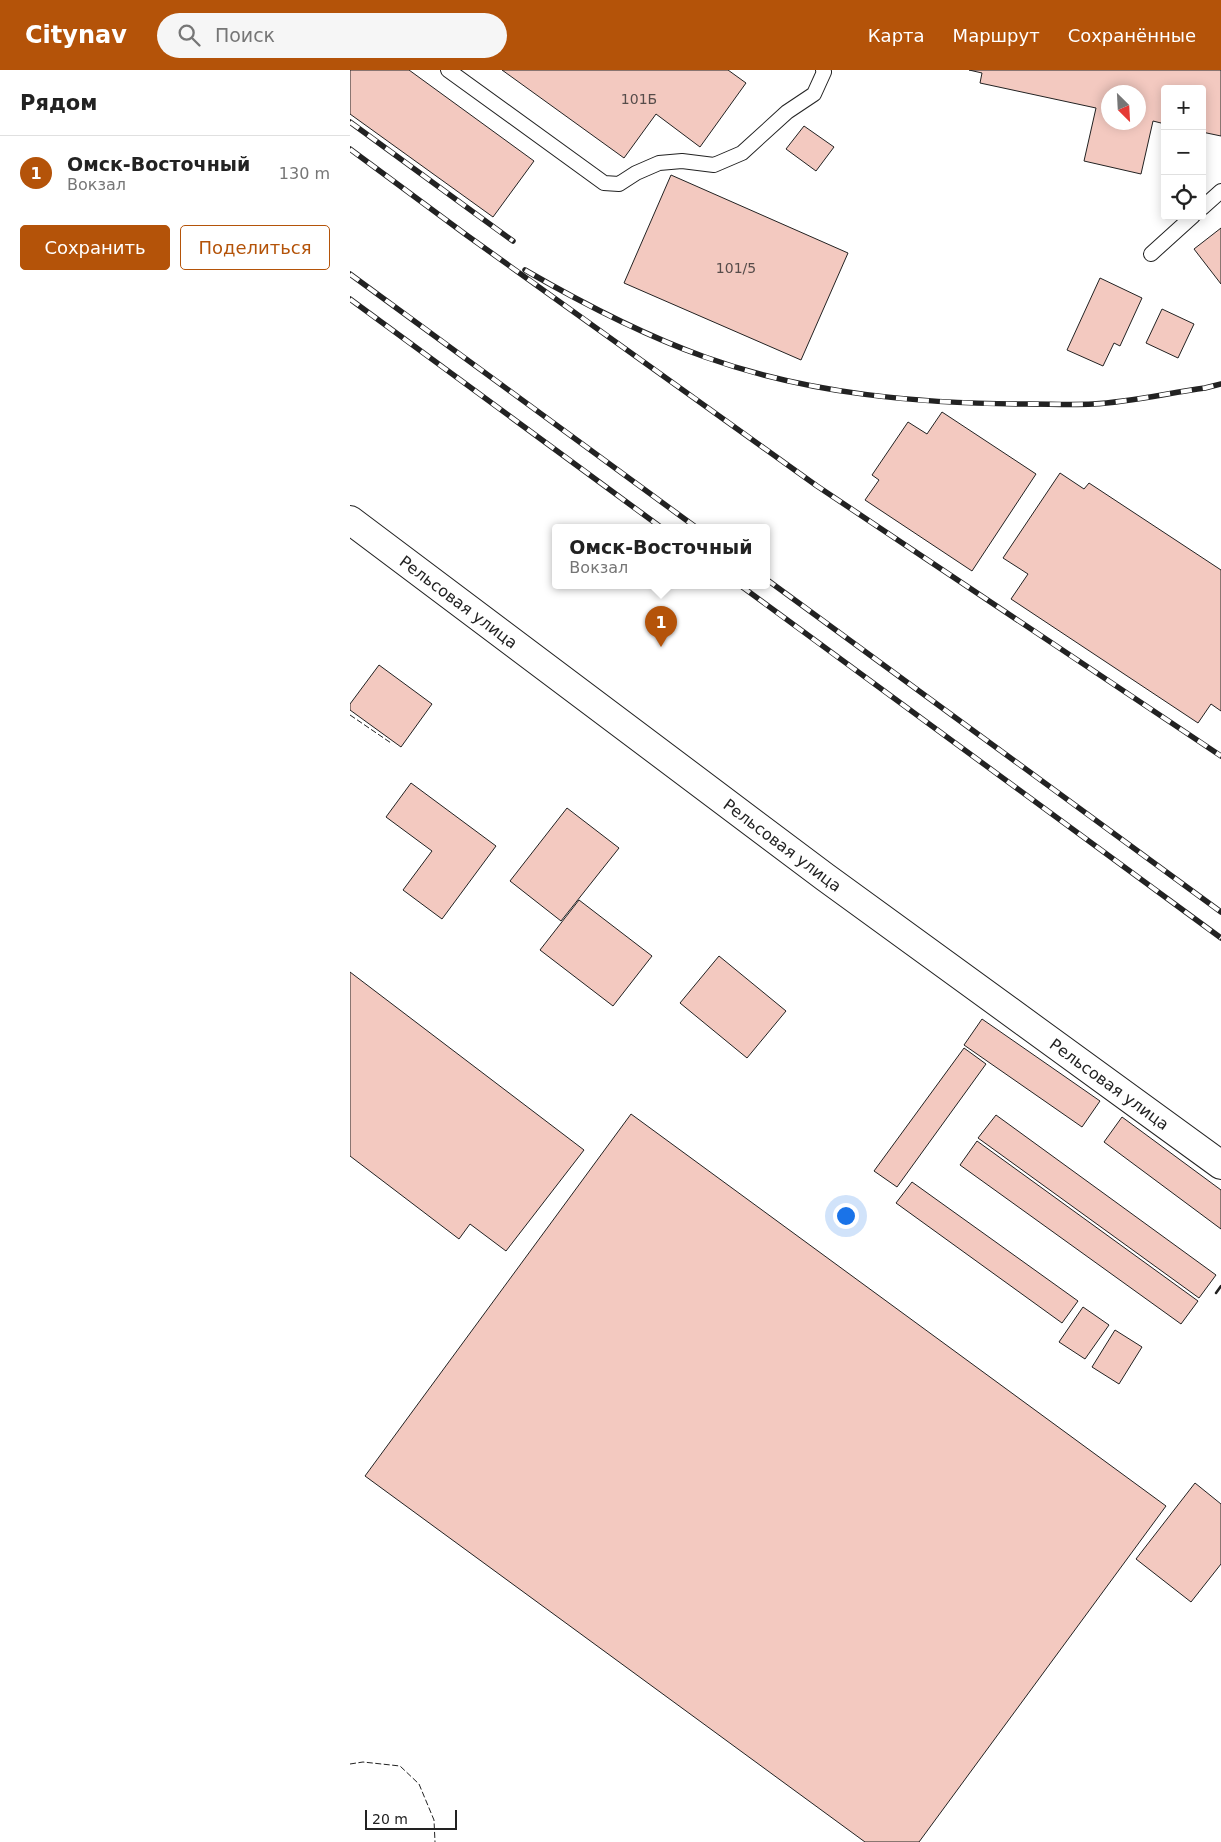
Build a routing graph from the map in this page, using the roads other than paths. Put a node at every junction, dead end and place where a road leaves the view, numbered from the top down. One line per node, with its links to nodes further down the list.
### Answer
1 (448, 70): 2 (lane)
2 (823, 70)
3 (1221, 191): 4 (lane)
4 (1206, 204)
5 (1189, 220): 6 (lane)
6 (1151, 254)
7 (350, 520): 8 (street, Рельсовая улица)
8 (1221, 1164)

